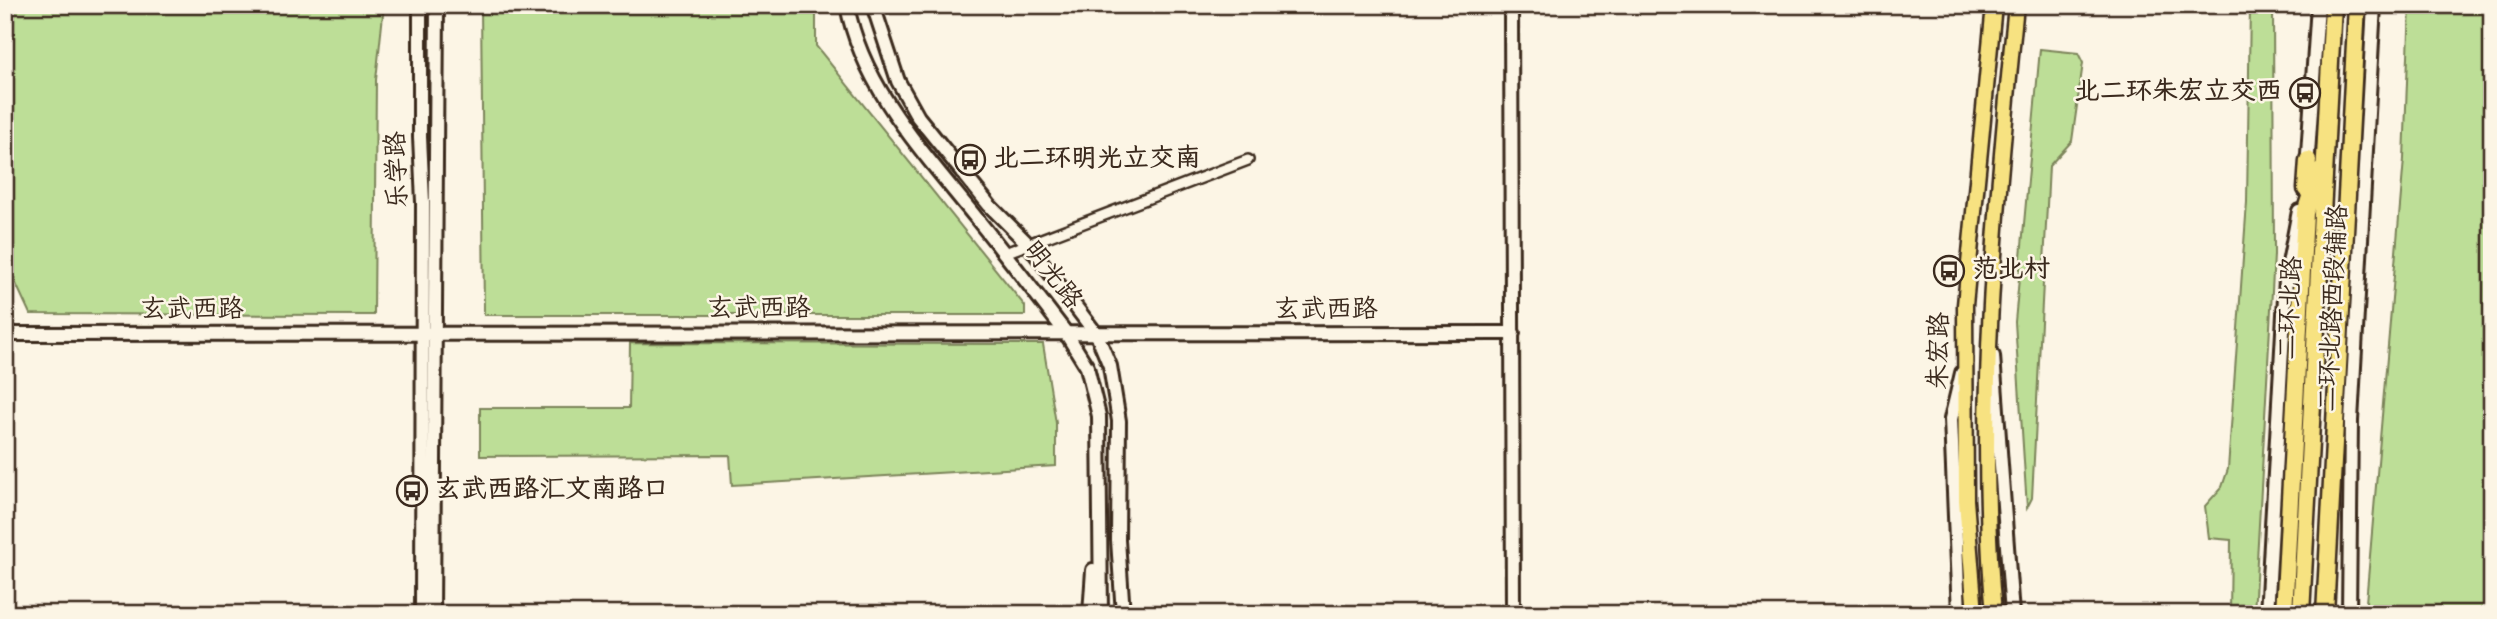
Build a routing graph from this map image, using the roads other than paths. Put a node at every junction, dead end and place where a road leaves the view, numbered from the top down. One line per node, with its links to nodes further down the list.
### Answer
1 (420, 5): 19 (street, 乐学路)
2 (437, 5): 19 (street, 乐学路)
3 (847, 5): 16 (street, 明光路)
4 (873, 5): 15 (street, 明光路)
5 (1511, 5): 18 (street)
6 (1994, 5): 24 (main road, 朱宏路)
7 (2016, 5): 23 (main road, 朱宏路)
8 (2318, 5): 12 (street, 二环北路西段辅路)
9 (2333, 5): 12 (highway, 二环北路)
10 (2357, 5): 39 (highway, 二环北路)
11 (2374, 5): 40 (street, 二环北路西段辅路)
12 (2316, 158): 14 (highway); 17 (street, 二环北路西段辅路); 38 (highway, 二环北路)
13 (1248, 160): 15 (street)
14 (2305, 213): 17 (street); 37 (highway)
15 (1028, 244): 16 (street); 22 (street, 明光路)
16 (1005, 253): 20 (street, 明光路)
17 (2290, 259): 36 (street, 二环北路西段辅路)
18 (1513, 332): 22 (street, 玄武西路); 31 (street)
19 (428, 333): 20 (street, 玄武西路); 21 (street, 玄武西路); 27 (street); 28 (street)
20 (1066, 333): 22 (street, 玄武西路); 25 (street, 明光路)
21 (5, 334)
22 (1097, 335): 26 (street, 明光路)
23 (1991, 339): 34 (main road, 朱宏路); 35 (street, 朱宏路)
24 (1964, 366): 32 (street); 33 (main road, 朱宏路)
25 (1099, 528): 29 (street); 30 (street, 明光路)
26 (1120, 612)
27 (422, 614)
28 (433, 614)
29 (1090, 614)
30 (1101, 614)
31 (1513, 614)
32 (1959, 614)
33 (1975, 614)
34 (1994, 614)
35 (2012, 614)
36 (2267, 614)
37 (2284, 614)
38 (2301, 614)
39 (2325, 614)
40 (2349, 614)

